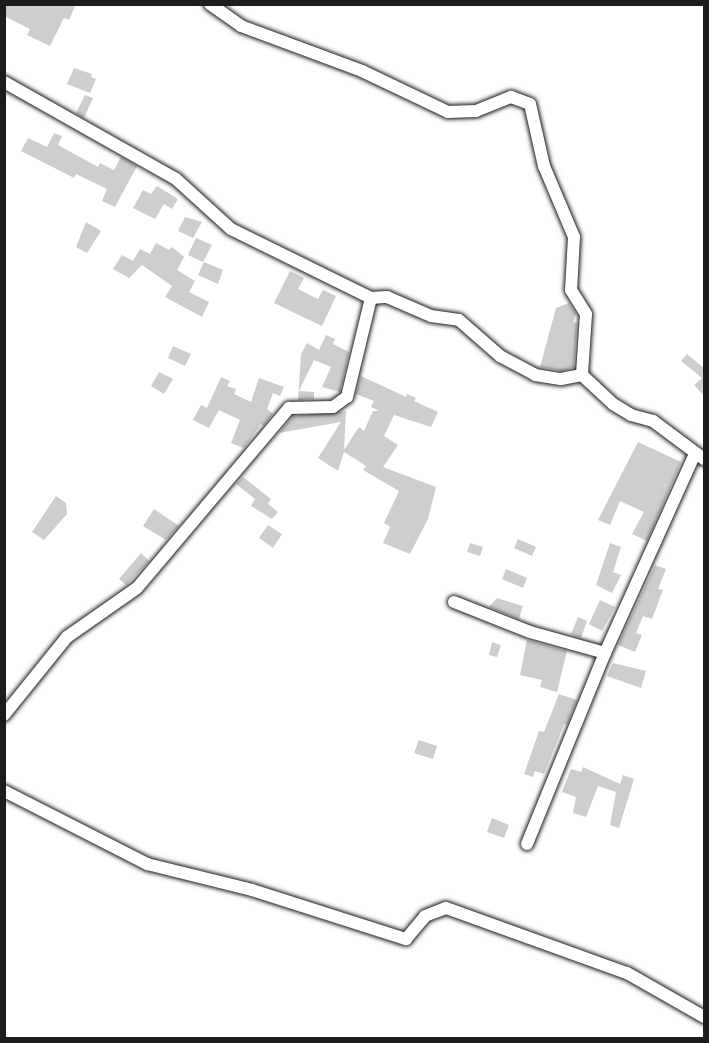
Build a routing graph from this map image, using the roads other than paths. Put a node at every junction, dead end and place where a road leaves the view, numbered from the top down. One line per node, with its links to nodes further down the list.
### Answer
1 (210, 4): 4 (street)
2 (4, 82): 3 (street)
3 (371, 298): 4 (street); 8 (street)
4 (582, 375): 5 (street)
5 (700, 457): 7 (street)
6 (454, 602): 7 (street)
7 (605, 653): 10 (street)
8 (4, 715)
9 (4, 791): 11 (street)
10 (527, 844)
11 (705, 1017)

